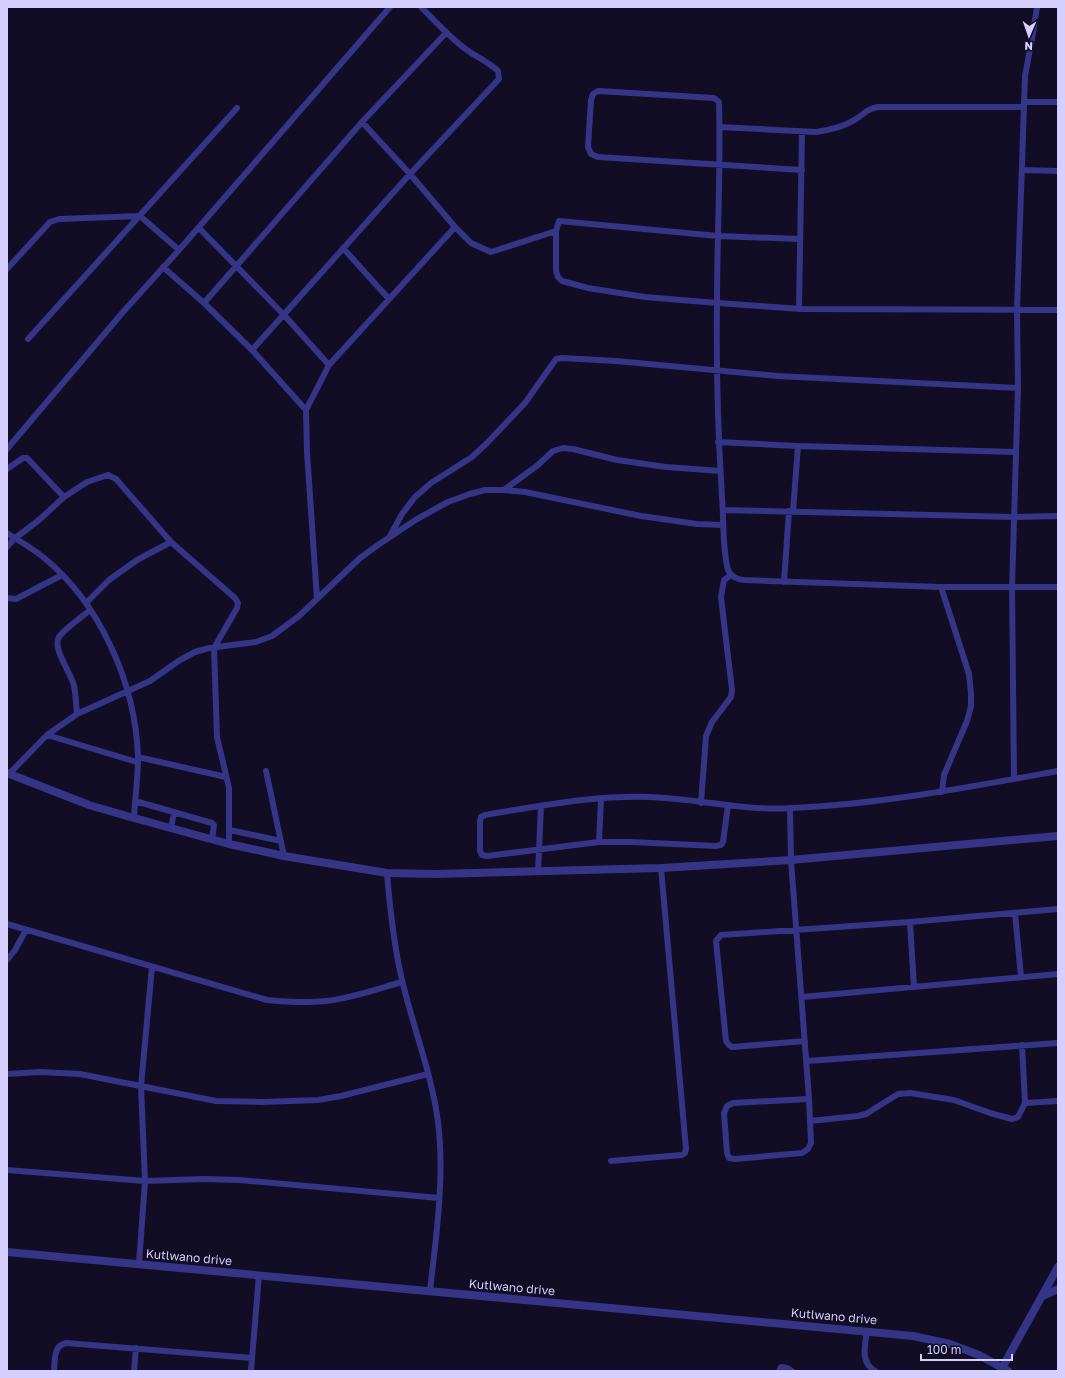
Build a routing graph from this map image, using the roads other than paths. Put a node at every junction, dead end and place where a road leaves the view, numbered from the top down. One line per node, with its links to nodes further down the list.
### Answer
1 (390, 7): 18 (street)
2 (421, 7): 4 (street)
3 (1037, 7): 6 (street)
4 (446, 33): 8 (street); 15 (street)
5 (1058, 102): 6 (street)
6 (1024, 104): 10 (street); 13 (street)
7 (237, 108): 16 (street)
8 (362, 122): 15 (street); 24 (street)
9 (720, 127): 10 (street); 11 (street); 11 (street)
10 (802, 132): 12 (street)
11 (719, 166): 12 (street); 20 (street)
12 (802, 170): 21 (street)
13 (1023, 170): 14 (street); 31 (street)
14 (1058, 171)
15 (410, 174): 17 (street); 22 (street)
16 (140, 216): 23 (street); 26 (street); 34 (street)
17 (455, 227): 19 (street); 27 (street)
18 (198, 228): 23 (street); 24 (street)
19 (556, 231): 20 (street); 29 (street)
20 (718, 236): 21 (street); 29 (street)
21 (800, 240): 30 (street)
22 (343, 248): 27 (street); 33 (street)
23 (179, 250): 25 (street)
24 (237, 266): 28 (street); 33 (street)
25 (163, 267): 28 (street); 42 (street)
26 (7, 269)
27 (389, 299): 36 (street)
28 (204, 303): 35 (street)
29 (717, 303): 30 (street); 37 (street)
30 (799, 309): 31 (street)
31 (1017, 310): 32 (street); 38 (street)
32 (1058, 310)
33 (284, 315): 35 (street); 36 (street)
34 (28, 339)
35 (252, 350): 39 (street)
36 (328, 365): 39 (street)
37 (717, 371): 38 (street); 40 (street); 55 (street)
38 (1018, 388): 43 (street)
39 (306, 410): 65 (street)
40 (718, 442): 41 (street); 45 (street)
41 (798, 446): 43 (street); 49 (street)
42 (7, 449)
43 (1016, 452): 51 (street)
44 (7, 469): 47 (street)
45 (720, 471): 46 (street); 48 (street)
46 (504, 490): 52 (street); 55 (street)
47 (64, 497): 54 (street); 56 (street)
48 (723, 510): 49 (street); 52 (street)
49 (791, 511): 51 (street); 60 (street)
50 (1058, 516): 51 (street)
51 (1014, 517): 61 (street)
52 (723, 525): 59 (street)
53 (7, 533): 54 (street)
54 (14, 538): 57 (street); 58 (street)
55 (390, 538): 65 (street)
56 (171, 542): 66 (street); 68 (street)
57 (7, 547)
58 (62, 575): 64 (street); 66 (street)
59 (731, 575): 60 (street); 81 (street)
60 (784, 582): 63 (street)
61 (1012, 587): 62 (street); 63 (street); 77 (street)
62 (1058, 587)
63 (941, 588): 78 (street)
64 (7, 598)
65 (317, 599): 68 (street)
66 (86, 603): 67 (street)
67 (90, 610): 69 (street); 70 (street)
68 (214, 648): 69 (street); 76 (street)
69 (128, 691): 70 (street); 72 (street)
70 (78, 714): 71 (street)
71 (47, 735): 72 (street); 75 (street)
72 (138, 759): 76 (street); 80 (street)
73 (266, 771): 91 (street)
74 (1058, 771): 77 (street)
75 (8, 773): 86 (street)
76 (226, 777): 88 (street)
77 (1014, 779): 78 (street)
78 (942, 792): 84 (street)
79 (601, 799): 81 (street); 83 (street); 92 (street)
80 (135, 801): 85 (street); 86 (street)
81 (701, 803): 82 (street)
82 (728, 805): 84 (street); 92 (street)
83 (541, 806): 94 (street); 94 (street)
84 (790, 808): 96 (street)
85 (174, 812): 87 (street); 90 (street)
86 (134, 818): 87 (street)
87 (171, 828): 90 (street)
88 (230, 830): 91 (street); 93 (street)
89 (1058, 836): 96 (street)
90 (212, 840): 93 (street)
91 (281, 841): 95 (street)
92 (599, 842): 94 (street)
93 (229, 844): 95 (street)
94 (539, 850): 98 (street)
95 (284, 856): 99 (street)
96 (791, 860): 97 (street); 105 (street)
97 (661, 868): 98 (street); 124 (street)
98 (538, 872): 99 (street)
99 (387, 873): 110 (street)
100 (1058, 909): 101 (street)
101 (1015, 913): 102 (street); 109 (street)
102 (910, 922): 105 (street); 111 (street)
103 (7, 924): 104 (street)
104 (26, 930): 106 (street); 107 (street)
105 (795, 930): 112 (street); 113 (street)
106 (7, 960)
107 (152, 967): 110 (street); 119 (street)
108 (1058, 974): 109 (street)
109 (1021, 977): 111 (street)
110 (402, 982): 118 (street)
111 (914, 987): 112 (street)
112 (802, 997): 113 (street)
113 (805, 1041): 116 (street)
114 (1058, 1043): 115 (street)
115 (1022, 1046): 116 (street); 122 (street)
116 (807, 1061): 120 (street)
117 (7, 1074): 119 (street)
118 (428, 1074): 119 (street); 127 (street)
119 (141, 1086): 126 (street)
120 (810, 1099): 123 (street); 123 (street)
121 (1058, 1101): 122 (street)
122 (1025, 1104): 123 (street)
123 (810, 1121)
124 (612, 1161)
125 (7, 1170): 126 (street)
126 (145, 1181): 127 (street); 129 (street)
127 (439, 1198): 133 (street)
128 (7, 1252): 129 (street, Kutlwano drive)
129 (139, 1264): 131 (street, Kutlwano drive)
130 (1057, 1271): 134 (street)
131 (259, 1274): 133 (street, Kutlwano drive); 137 (street)
132 (1058, 1288): 134 (street)
133 (430, 1291): 135 (street, Kutlwano drive)
134 (1042, 1296): 138 (street)
135 (867, 1331): 138 (street, Kutlwano drive); 144 (street)
136 (136, 1348): 137 (street); 139 (street); 140 (street)
137 (252, 1358): 141 (street)
138 (1005, 1370)
139 (54, 1371)
140 (134, 1371)
141 (251, 1371)
142 (779, 1371): 143 (street)
143 (792, 1371)
144 (875, 1371)

